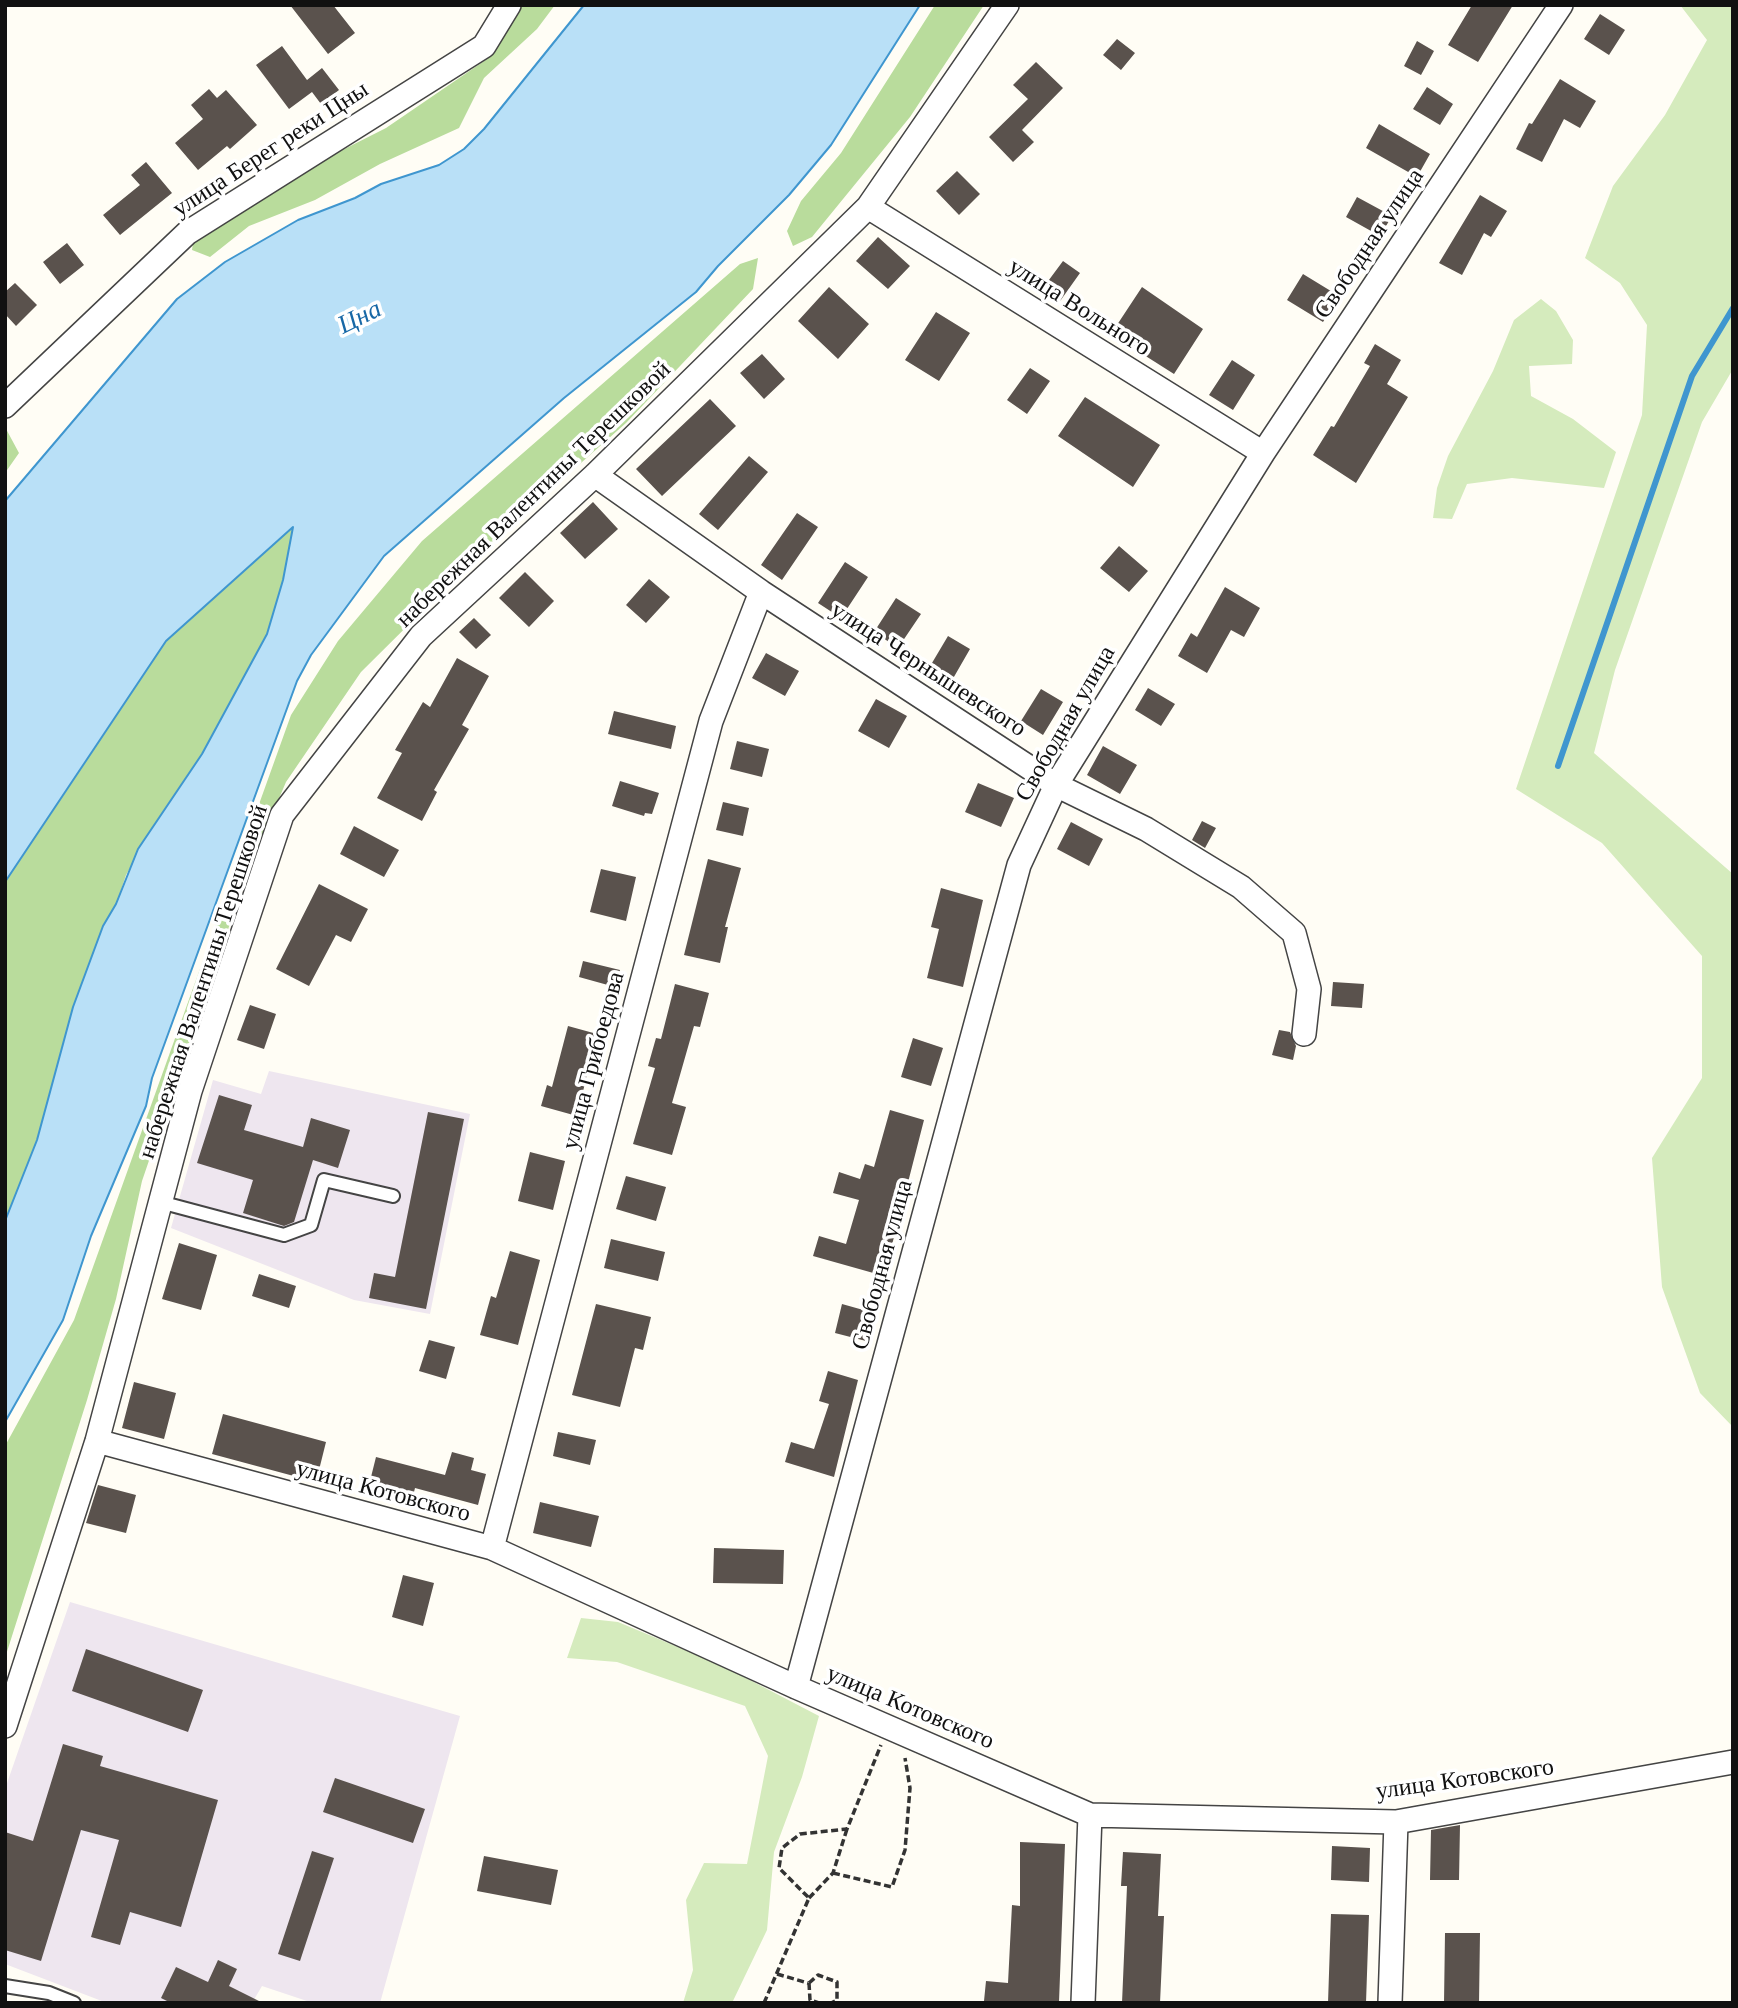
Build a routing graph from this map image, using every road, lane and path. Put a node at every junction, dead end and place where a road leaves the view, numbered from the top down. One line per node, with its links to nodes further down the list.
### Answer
1 (509, 5): 5 (street, улица Берег реки Цны)
2 (1007, 5): 4 (street, набережная Валентины Терешковой)
3 (1561, 5): 6 (street, Свободная улица)
4 (868, 207): 6 (street, улица Вольного); 7 (street, набережная Валентины Терешковой)
5 (5, 406)
6 (1263, 453): 9 (street, Свободная улица)
7 (595, 475): 8 (street, улица Чернышевского); 12 (street, набережная Валентины Терешковой)
8 (761, 593): 9 (street, улица Чернышевского); 14 (street, улица Грибоедова)
9 (1056, 785): 10 (street, улица Чернышевского); 15 (street, Свободная улица)
10 (1304, 1034)
11 (394, 1196): 12 (lane)
12 (160, 1202): 13 (street, набережная Валентины Терешковой)
13 (97, 1441): 14 (street, улица Котовского); 16 (street, набережная Валентины Терешковой)
14 (492, 1548): 15 (street, улица Котовского)
15 (796, 1687): 17 (street, улица Котовского)
16 (5, 1726)
17 (884, 1736): 18 (path); 21 (street, улица Котовского); 23 (path)
18 (890, 1750)
19 (898, 1754): 24 (path)
20 (1733, 1762): 22 (street, улица Котовского)
21 (1090, 1815): 22 (street, улица Котовского); 33 (street)
22 (1396, 1822): 34 (street)
23 (847, 1829): 24 (path); 25 (path)
24 (833, 1873): 25 (path)
25 (809, 1898): 26 (path)
26 (777, 1974): 27 (path); 30 (path)
27 (809, 1983): 31 (path); 32 (path)
28 (5, 1986): 29 (lane)
29 (74, 2003)
30 (764, 2003)
31 (819, 2003)
32 (831, 2003)
33 (1083, 2003)
34 (1390, 2003)

